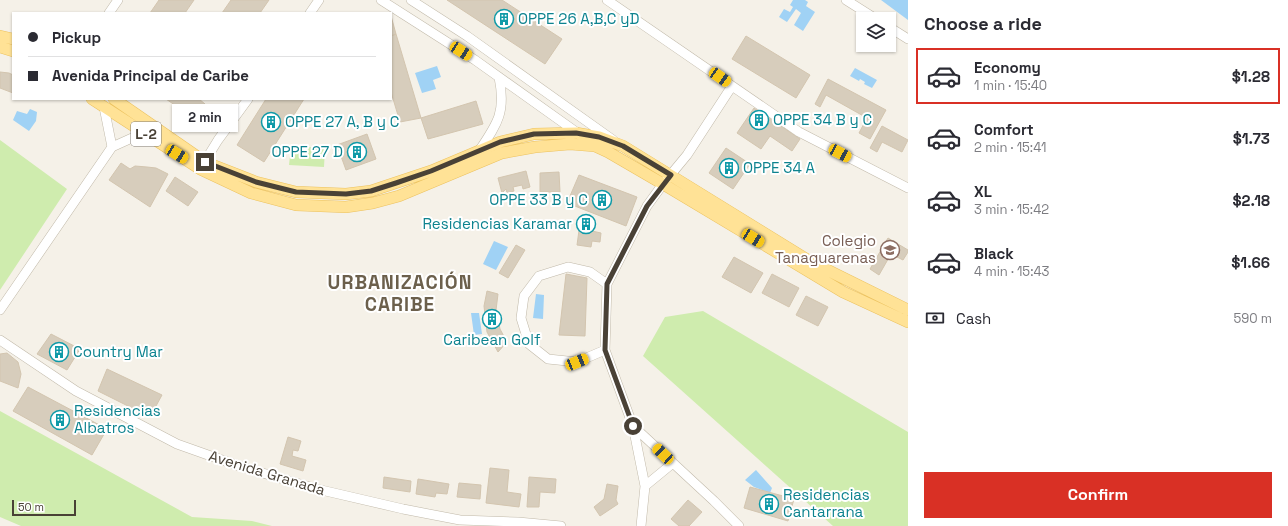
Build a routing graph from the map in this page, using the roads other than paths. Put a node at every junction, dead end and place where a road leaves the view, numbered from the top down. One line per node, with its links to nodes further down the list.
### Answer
1 (118, 0): 7 (street)
2 (319, 0): 8 (street)
3 (382, 0): 16 (street)
4 (411, 0): 25 (street)
5 (607, 0): 17 (street)
6 (846, 0): 9 (street)
7 (110, 12)
8 (311, 12)
9 (865, 12)
10 (896, 31): 13 (street)
11 (0, 36): 12 (main road)
12 (12, 39)
13 (908, 39)
14 (0, 47): 15 (main road)
15 (12, 51)
16 (499, 77): 23 (street); 27 (street)
17 (732, 86): 29 (street); 30 (street)
18 (94, 100): 21 (main road, L-2)
19 (115, 100): 28 (main road, L-2)
20 (247, 100): 28 (street)
21 (104, 107): 22 (main road, L-2); 26 (street)
22 (143, 132): 26 (street); 28 (main road, L-2)
23 (576, 133): 24 (street); 25 (main road, L-2); 27 (main road, L-2)
24 (595, 146): 28 (main road, L-2); 29 (main road, L-2)
25 (623, 146): 29 (main road, L-2)
26 (112, 147): 32 (street)
27 (479, 151): 28 (main road, L-2)
28 (203, 166)
29 (667, 179): 31 (street); 33 (main road, L-2); 34 (main road, L-2)
30 (908, 188)
31 (607, 284): 36 (street); 36 (street)
32 (0, 310)
33 (908, 310)
34 (908, 322)
35 (0, 340): 40 (street, Avenida Granada)
36 (605, 350): 37 (street)
37 (633, 426): 38 (street); 39 (street)
38 (673, 463): 39 (street); 42 (street)
39 (645, 486): 41 (street)
40 (561, 526)
41 (641, 526)
42 (738, 526)

